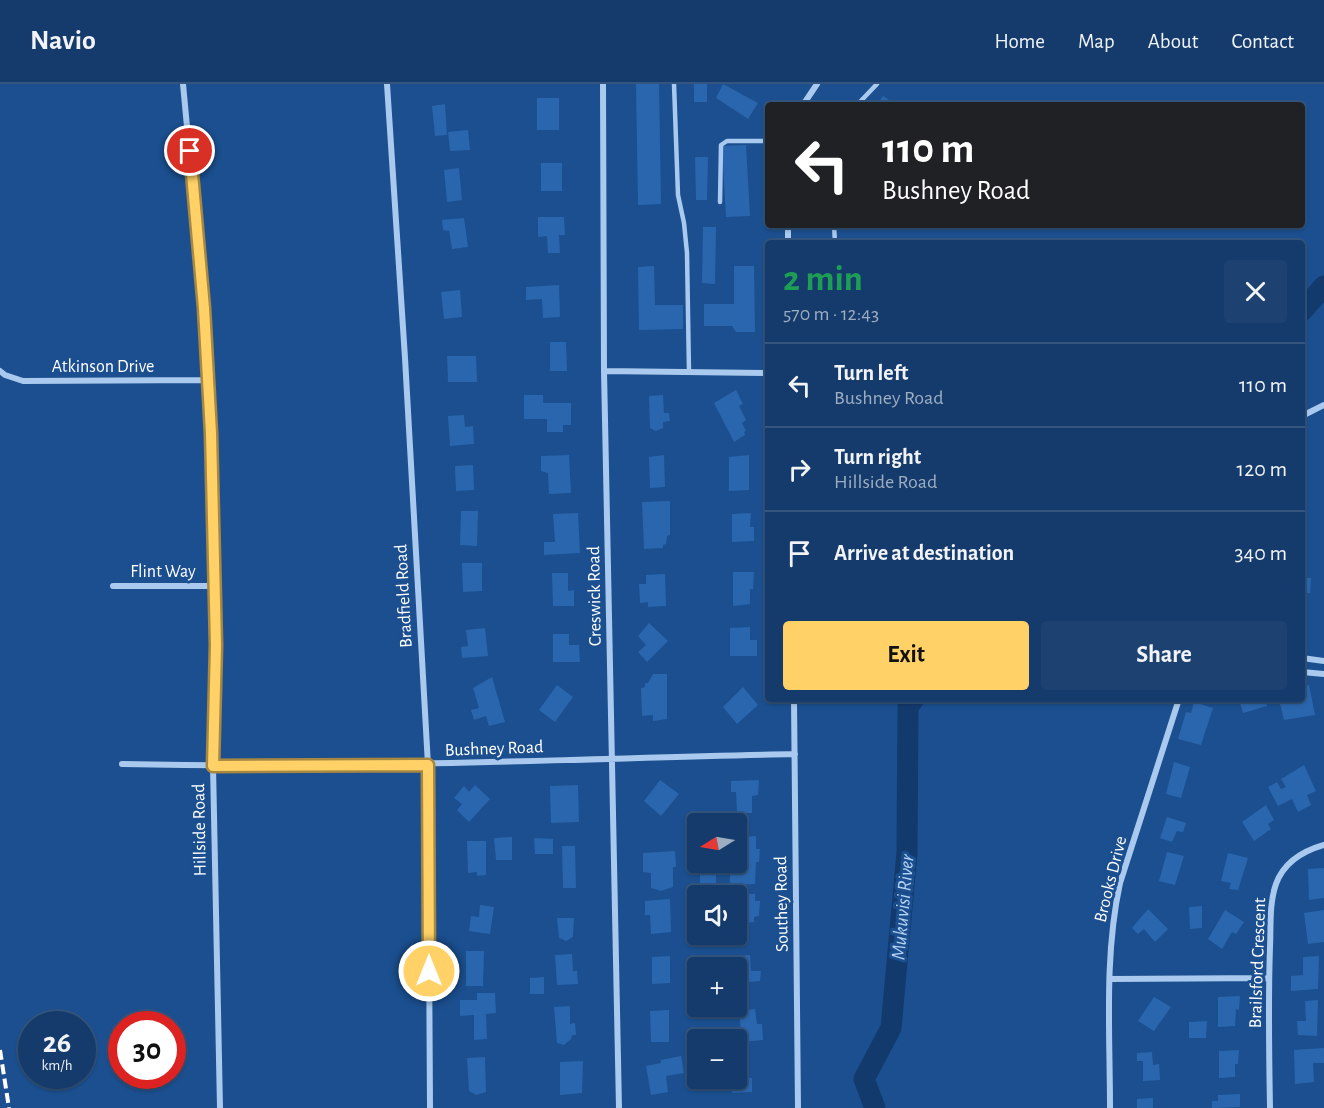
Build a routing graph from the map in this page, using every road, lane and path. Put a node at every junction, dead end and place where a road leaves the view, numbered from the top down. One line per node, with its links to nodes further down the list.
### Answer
1 (183, 84): 15 (street, Hillside Road)
2 (387, 84): 29 (street, Bradfield Road)
3 (603, 84): 12 (street, Creswick Road)
4 (674, 84): 13 (lane)
5 (817, 84): 7 (street)
6 (877, 84): 8 (lane)
7 (805, 102)
8 (861, 102)
9 (765, 141): 10 (lane)
10 (720, 202)
11 (0, 371): 15 (street, Atkinson Drive)
12 (604, 371): 13 (street); 27 (street, Creswick Road)
13 (689, 372): 14 (street)
14 (765, 373)
15 (209, 380): 19 (street, Hillside Road)
16 (1324, 405): 17 (street)
17 (1305, 414)
18 (113, 586): 19 (street, Flint Way)
19 (213, 586): 30 (street, Hillside Road)
20 (1305, 658): 21 (street)
21 (1324, 661)
22 (1305, 672): 23 (street)
23 (1324, 674)
24 (794, 702): 26 (street, Southey Road)
25 (1178, 702): 33 (street, Brooks Drive)
26 (795, 754): 27 (street, Bushney Road); 37 (street, Southey Road)
27 (612, 758): 29 (street, Bushney Road); 36 (street, Creswick Road)
28 (122, 764): 30 (street, Bushney Road)
29 (428, 765): 30 (street, Bushney Road); 35 (street, Bradfield Road)
30 (213, 766): 34 (street, Hillside Road)
31 (1324, 845): 32 (street, Brailsford Crescent)
32 (1269, 978): 33 (street); 39 (street, Brailsford Crescent)
33 (1110, 979): 38 (street, Brooks Drive)
34 (220, 1108)
35 (430, 1108)
36 (619, 1108)
37 (798, 1108)
38 (1110, 1108)
39 (1269, 1108)

